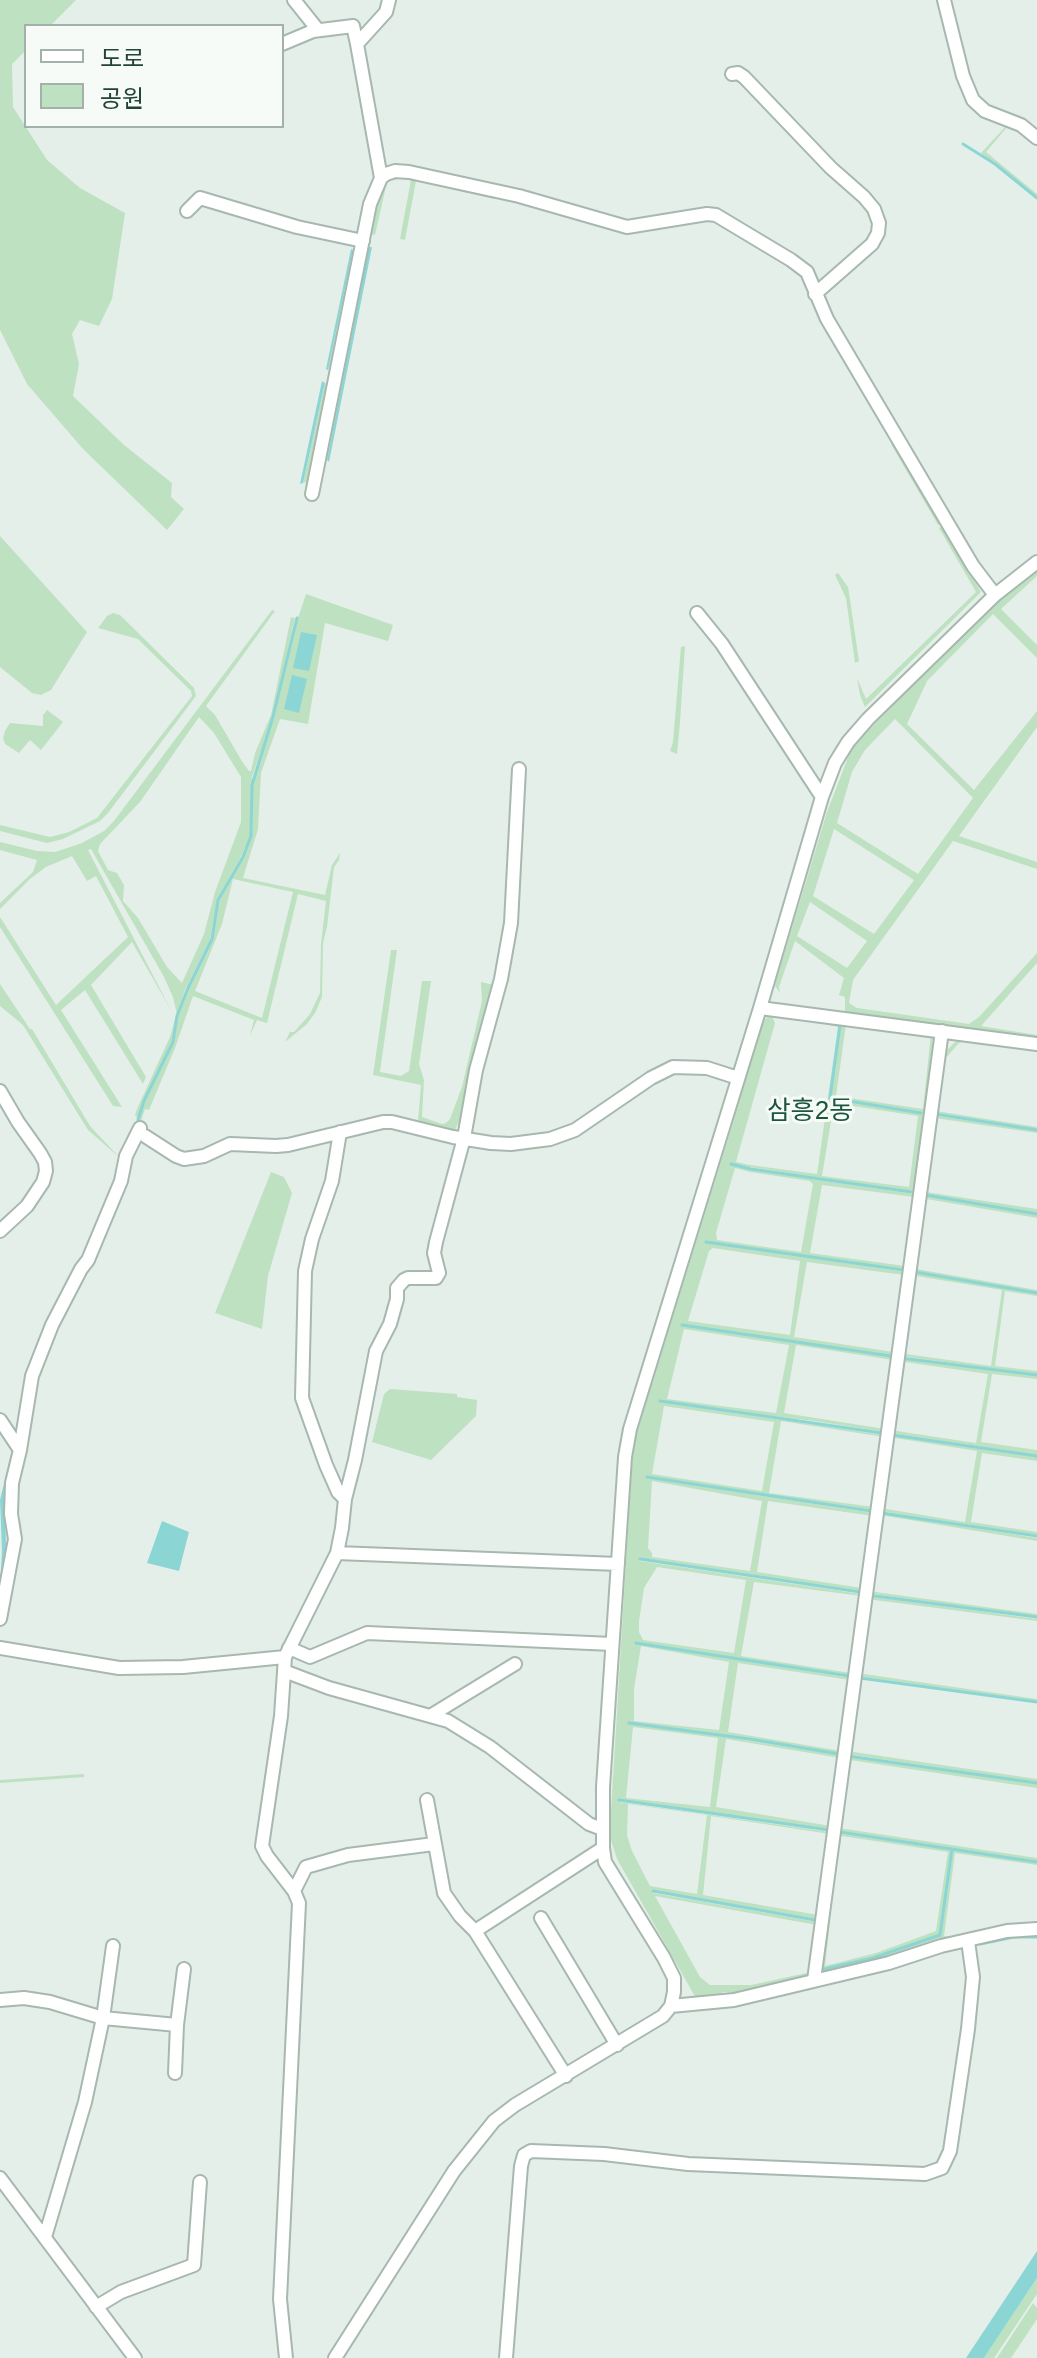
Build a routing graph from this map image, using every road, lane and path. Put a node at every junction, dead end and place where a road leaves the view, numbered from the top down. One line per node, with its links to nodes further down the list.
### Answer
1 (294, 0): 4 (street)
2 (389, 0): 6 (street)
3 (943, 2): 8 (street)
4 (318, 30): 5 (street); 6 (street)
5 (284, 43)
6 (357, 44): 9 (street)
7 (732, 74): 12 (street)
8 (1037, 138)
9 (381, 178): 11 (street); 12 (street)
10 (187, 211): 11 (street)
11 (363, 241): 13 (street)
12 (815, 294): 15 (street)
13 (312, 494)
14 (1037, 562): 15 (street)
15 (995, 595): 18 (street)
16 (697, 613): 18 (street)
17 (519, 769): 25 (street)
18 (822, 797): 19 (street)
19 (760, 1008): 20 (street); 22 (street)
20 (942, 1031): 21 (street); 50 (street)
21 (1037, 1044)
22 (738, 1078): 25 (street); 31 (street)
23 (0, 1091): 26 (street)
24 (340, 1132): 25 (street); 28 (street); 29 (street)
25 (464, 1138): 29 (street)
26 (0, 1231)
27 (0, 1420): 28 (street)
28 (20, 1450): 32 (street)
29 (345, 1499): 30 (street)
30 (337, 1553): 31 (street); 35 (street)
31 (618, 1564): 33 (street)
32 (0, 1619)
33 (612, 1644): 35 (street); 40 (street)
34 (0, 1648): 35 (street)
35 (287, 1652): 37 (street)
36 (515, 1664): 38 (street)
37 (284, 1671): 38 (street); 43 (street)
38 (430, 1716): 40 (street)
39 (427, 1800): 41 (street)
40 (602, 1829): 42 (street)
41 (434, 1844): 43 (street); 46 (street)
42 (603, 1848): 46 (street); 52 (street)
43 (294, 1891): 63 (street)
44 (541, 1918): 55 (street)
45 (1037, 1929): 47 (street)
46 (475, 1931): 57 (street)
47 (968, 1941): 50 (street); 65 (street)
48 (113, 1946): 53 (street)
49 (184, 1969): 54 (street)
50 (814, 1980): 52 (street)
51 (0, 2000): 53 (street)
52 (671, 2006): 55 (street)
53 (103, 2018): 54 (street); 60 (street)
54 (177, 2025): 56 (street)
55 (617, 2045): 57 (street)
56 (175, 2073)
57 (566, 2076): 64 (street)
58 (0, 2178): 60 (street)
59 (200, 2182): 61 (street)
60 (45, 2237): 61 (street)
61 (96, 2307): 62 (street)
62 (135, 2358)
63 (286, 2358)
64 (335, 2358)
65 (506, 2358)

